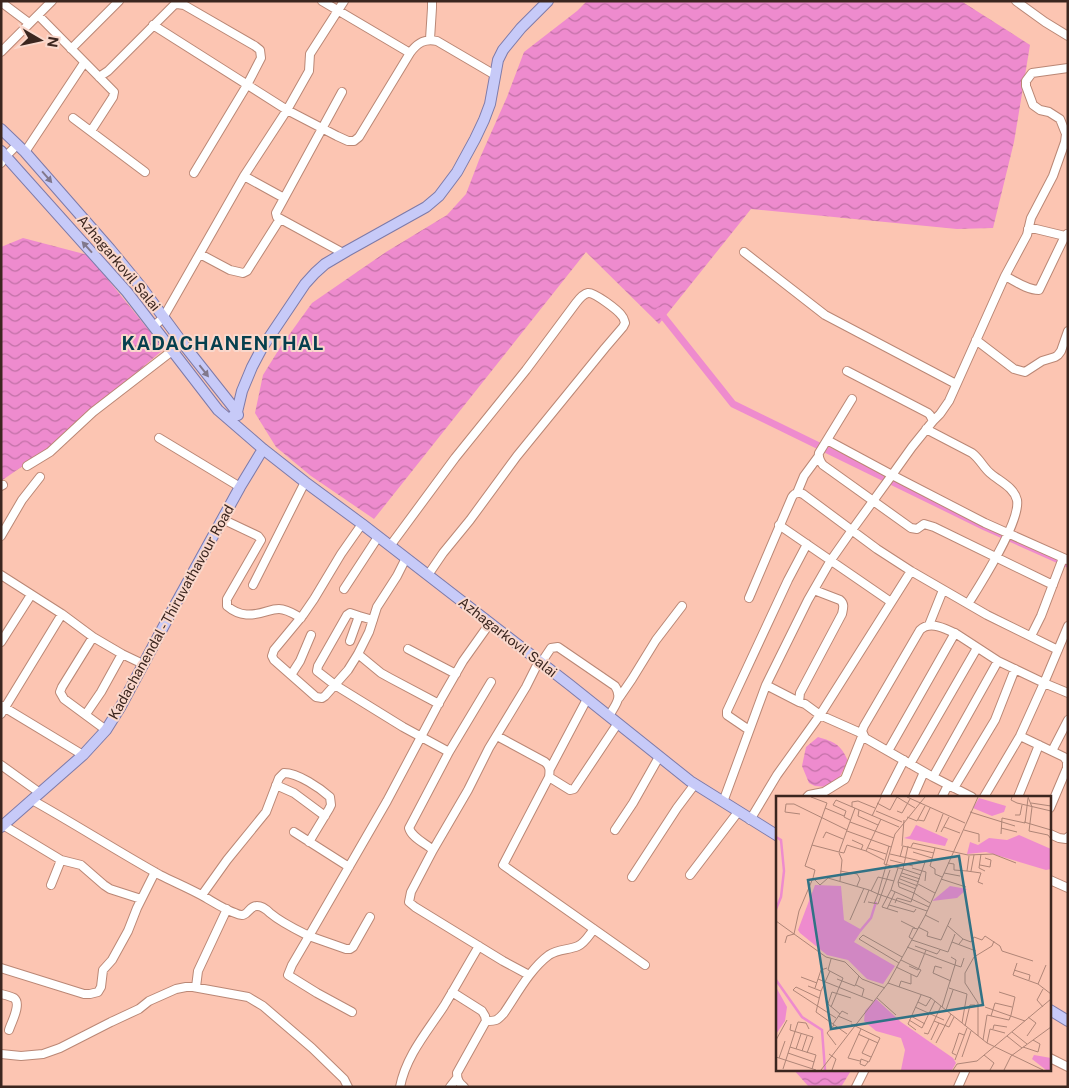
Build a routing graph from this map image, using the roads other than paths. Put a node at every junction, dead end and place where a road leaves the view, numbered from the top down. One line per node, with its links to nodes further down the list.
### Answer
1 (52, 1): 10 (street)
2 (119, 1): 15 (street)
3 (322, 1): 9 (street)
4 (344, 1): 9 (street)
5 (432, 1): 14 (street)
6 (548, 1): 20 (main road)
7 (1016, 1): 13 (street)
8 (1, 2): 11 (street)
9 (338, 11): 17 (street); 24 (street)
10 (38, 15): 11 (street); 15 (street)
11 (29, 23): 16 (street)
12 (153, 25): 21 (street); 22 (street); 22 (street)
13 (1068, 36)
14 (430, 40): 17 (street); 20 (street)
15 (70, 49): 18 (street)
16 (1, 52)
17 (410, 53): 26 (street)
18 (84, 63): 21 (street); 30 (street)
19 (1068, 68): 37 (street)
20 (495, 75): 40 (main road)
21 (99, 77): 28 (street)
22 (247, 85): 24 (street); 33 (street)
23 (342, 92): 26 (street)
24 (286, 110): 26 (street); 34 (street)
25 (72, 118): 28 (street)
26 (322, 128): 35 (street)
27 (1, 129): 29 (main road, Azhagarkovil Salai)
28 (91, 131): 32 (street)
29 (17, 145): 30 (main road, Azhagarkovil Salai); 31 (street)
30 (25, 152): 43 (main road, Azhagarkovil Salai, one-way to 43)
31 (3, 157): 44 (main road, Azhagarkovil Salai, one-way to 31)
32 (145, 172)
33 (194, 173)
34 (244, 176): 35 (street); 41 (street)
35 (284, 198): 36 (street)
36 (280, 219): 40 (street); 41 (street)
37 (1028, 229): 38 (street); 42 (street)
38 (1067, 234): 42 (street)
39 (744, 252): 49 (street)
40 (343, 253): 51 (main road)
41 (200, 254): 43 (street)
42 (1005, 276): 46 (street)
43 (164, 318): 44 (street); 51 (main road, Azhagarkovil Salai, one-way to 51)
44 (154, 326): 47 (main road, Azhagarkovil Salai)
45 (1068, 331): 46 (street)
46 (976, 340): 49 (street)
47 (172, 350): 51 (main road, Azhagarkovil Salai); 58 (street)
48 (848, 371): 52 (street)
49 (956, 384): 52 (street)
50 (852, 399): 55 (street)
51 (233, 415): 56 (main road, Azhagarkovil Salai)
52 (933, 421): 53 (street)
53 (926, 429): 60 (street); 70 (street)
54 (159, 438): 62 (street)
55 (826, 442): 57 (street); 60 (street)
56 (263, 449): 61 (main road, Azhagarkovil Salai); 62 (main road, Kadachanendal - Thiruvathavour Road)
57 (819, 455): 63 (street); 64 (street)
58 (27, 466)
59 (40, 477): 69 (street)
60 (890, 479): 64 (street); 70 (street)
61 (305, 482): 66 (main road, Azhagarkovil Salai); 81 (street)
62 (240, 487): 65 (main road, Kadachanendal - Thiruvathavour Road)
63 (797, 493): 67 (street); 68 (street)
64 (873, 501): 68 (street); 75 (street)
65 (222, 518): 93 (street); 111 (main road, Kadachanendal - Thiruvathavour Road)
66 (362, 524): 71 (main road, Azhagarkovil Salai); 93 (street)
67 (779, 525): 72 (street); 87 (street)
68 (852, 530): 76 (street); 78 (street)
69 (1, 536)
70 (1006, 536): 75 (street); 77 (street)
71 (378, 537): 73 (main road, Azhagarkovil Salai); 83 (street)
72 (807, 544): 76 (street); 131 (street)
73 (390, 546): 74 (main road, Azhagarkovil Salai); 79 (street)
74 (406, 558): 79 (main road, Azhagarkovil Salai); 94 (street)
75 (996, 558): 82 (street); 89 (street)
76 (831, 560): 84 (street); 88 (street)
77 (1064, 561): 82 (street)
78 (910, 572): 85 (street); 88 (street)
79 (428, 575): 95 (main road, Azhagarkovil Salai)
80 (2, 577): 86 (street)
81 (253, 585)
82 (1053, 586): 100 (street)
83 (344, 589)
84 (814, 590): 118 (street); 122 (street)
85 (943, 590): 89 (street); 96 (street)
86 (31, 595): 91 (street); 103 (street)
87 (750, 598)
88 (891, 602): 126 (street)
89 (968, 604): 100 (street)
90 (682, 606): 120 (street)
91 (62, 614): 101 (street); 124 (street)
92 (359, 616): 94 (street); 102 (street); 117 (street)
93 (301, 618): 114 (street)
94 (373, 620): 108 (street)
95 (490, 623): 110 (main road, Azhagarkovil Salai); 113 (street)
96 (929, 626): 98 (street); 132 (street)
97 (1068, 626): 106 (street)
98 (955, 633): 105 (street); 137 (street)
99 (311, 635): 114 (street)
100 (1031, 636): 106 (street)
101 (93, 637): 107 (street); 125 (street)
102 (350, 641)
103 (1, 642)
104 (408, 648): 113 (street)
105 (977, 648): 109 (street); 142 (street)
106 (1058, 650): 116 (street)
107 (122, 654): 111 (street); 125 (street)
108 (358, 654): 117 (street); 123 (street)
109 (998, 661): 112 (street); 146 (street)
110 (540, 662): 120 (street); 121 (main road, Azhagarkovil Salai); 134 (street)
111 (144, 664): 130 (main road, Kadachanendal - Thiruvathavour Road)
112 (1015, 669): 116 (street); 150 (street)
113 (456, 674): 123 (street)
114 (291, 675): 117 (street)
115 (491, 682): 139 (street)
116 (1044, 683): 119 (street); 135 (street)
117 (335, 685): 133 (street)
118 (766, 685): 122 (street); 131 (street)
119 (1068, 693)
120 (619, 698): 127 (street)
121 (587, 699): 127 (main road, Azhagarkovil Salai); 145 (street)
122 (800, 702): 126 (street)
123 (439, 704): 133 (street)
124 (3, 709): 140 (street)
125 (86, 714): 130 (street)
126 (820, 715): 132 (street); 163 (street)
127 (609, 716): 129 (main road, Azhagarkovil Salai)
128 (1068, 720): 138 (street)
129 (618, 723): 141 (main road, Azhagarkovil Salai); 145 (street)
130 (106, 730): 140 (main road, Kadachanendal - Thiruvathavour Road)
131 (749, 730): 159 (street)
132 (863, 734): 137 (street); 151 (street)
133 (422, 736): 139 (street); 173 (street)
134 (497, 736): 145 (street); 171 (street)
135 (1020, 736): 136 (street); 156 (street)
136 (1039, 745): 138 (street); 157 (street)
137 (888, 751): 142 (street)
138 (1052, 751): 160 (street)
139 (450, 752): 171 (street)
140 (84, 755): 158 (main road, Kadachanendal - Thiruvathavour Road)
141 (659, 757): 148 (main road, Azhagarkovil Salai); 165 (street)
142 (907, 762): 144 (street); 152 (street)
143 (4, 768): 147 (street); 158 (street)
144 (924, 772): 146 (street); 153 (street)
145 (550, 773): 184 (street)
146 (933, 777): 150 (street)
147 (1, 778)
148 (695, 784): 159 (main road, Azhagarkovil Salai); 176 (street)
149 (276, 785): 162 (street); 162 (street); 180 (street)
150 (951, 786): 154 (street); 155 (street)
151 (808, 796)
152 (886, 796)
153 (913, 796)
154 (943, 796)
155 (970, 796)
156 (985, 796)
157 (1018, 796)
158 (36, 797): 164 (main road, Kadachanendal - Thiruvathavour Road); 174 (street)
159 (723, 802): 161 (main road, Azhagarkovil Salai)
160 (1052, 803)
161 (738, 812): 163 (main road, Azhagarkovil Salai); 175 (street)
162 (325, 816): 170 (street)
163 (750, 820): 167 (main road, Azhagarkovil Salai)
164 (2, 826): 172 (street)
165 (615, 830)
166 (294, 832): 170 (street)
167 (776, 835)
168 (1052, 835): 169 (street)
169 (1068, 837)
170 (309, 842): 173 (street)
171 (433, 850): 186 (street)
172 (61, 860): 178 (street); 181 (street)
173 (349, 868): 185 (street)
174 (155, 872): 180 (street); 181 (street)
175 (690, 875)
176 (632, 877)
177 (1052, 881): 179 (street)
178 (51, 884)
179 (1068, 888)
180 (202, 895): 182 (street)
181 (141, 899): 188 (street)
182 (227, 909): 185 (street); 190 (street)
183 (370, 917): 185 (street)
184 (594, 929): 187 (street); 189 (street)
185 (309, 936): 194 (street)
186 (479, 946): 189 (street); 191 (street)
187 (645, 966)
188 (1, 968)
189 (529, 975): 195 (street)
190 (196, 987): 198 (street); 204 (street)
191 (452, 992): 195 (street); 205 (street)
192 (1, 994): 197 (street)
193 (1052, 1011): 196 (main road)
194 (352, 1012)
195 (486, 1021): 203 (street)
196 (1068, 1021)
197 (9, 1030)
198 (1, 1054)
199 (1052, 1059): 200 (street)
200 (1068, 1067)
201 (864, 1070): 208 (street)
202 (966, 1070): 209 (street)
203 (457, 1078): 206 (street); 207 (street)
204 (348, 1087)
205 (400, 1087)
206 (450, 1087)
207 (464, 1087)
208 (856, 1087)
209 (958, 1087)

